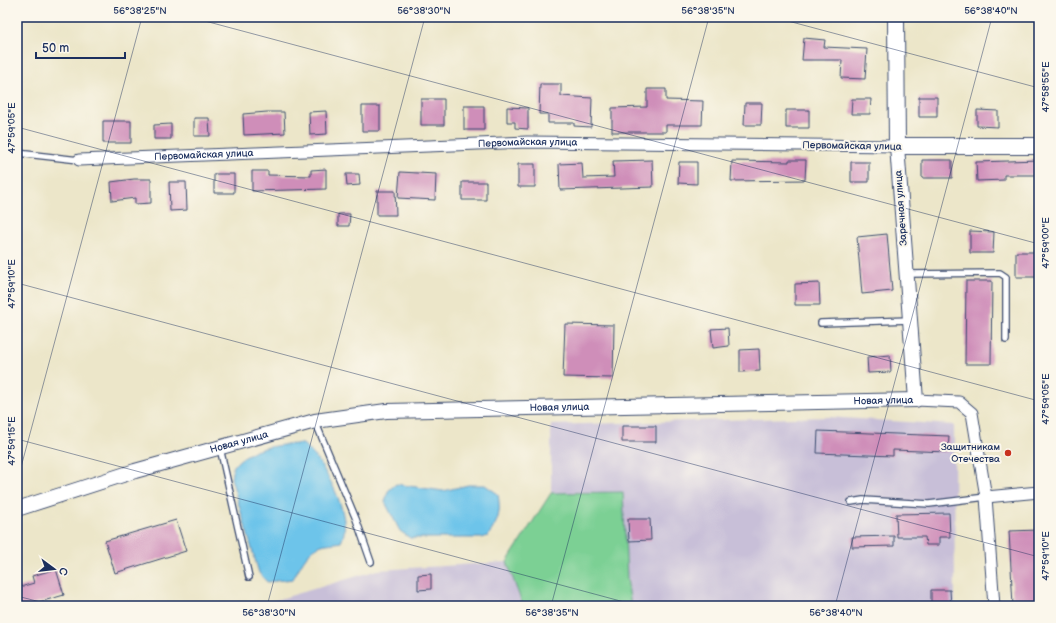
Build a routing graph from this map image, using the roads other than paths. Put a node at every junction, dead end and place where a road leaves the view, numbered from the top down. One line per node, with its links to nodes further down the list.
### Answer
1 (896, 17): 2 (main road, Заречная улица)
2 (896, 146): 3 (main road, Первомайская улица); 5 (street, Первомайская улица); 6 (street, Заречная улица)
3 (1039, 146)
4 (17, 153): 5 (lane, Первомайская улица)
5 (79, 160)
6 (906, 274): 7 (street, Заречная улица); 9 (lane)
7 (910, 320): 8 (lane); 10 (street, Заречная улица)
8 (821, 323)
9 (1006, 340)
10 (916, 400): 11 (street, Новая улица); 14 (street, Новая улица)
11 (315, 421): 12 (street, Новая улица); 17 (lane)
12 (220, 448): 16 (street, Новая улица); 18 (lane)
13 (1039, 492): 14 (street)
14 (986, 497): 15 (lane); 19 (street, Новая улица)
15 (851, 502)
16 (17, 509)
17 (371, 562)
18 (249, 577)
19 (994, 606)

